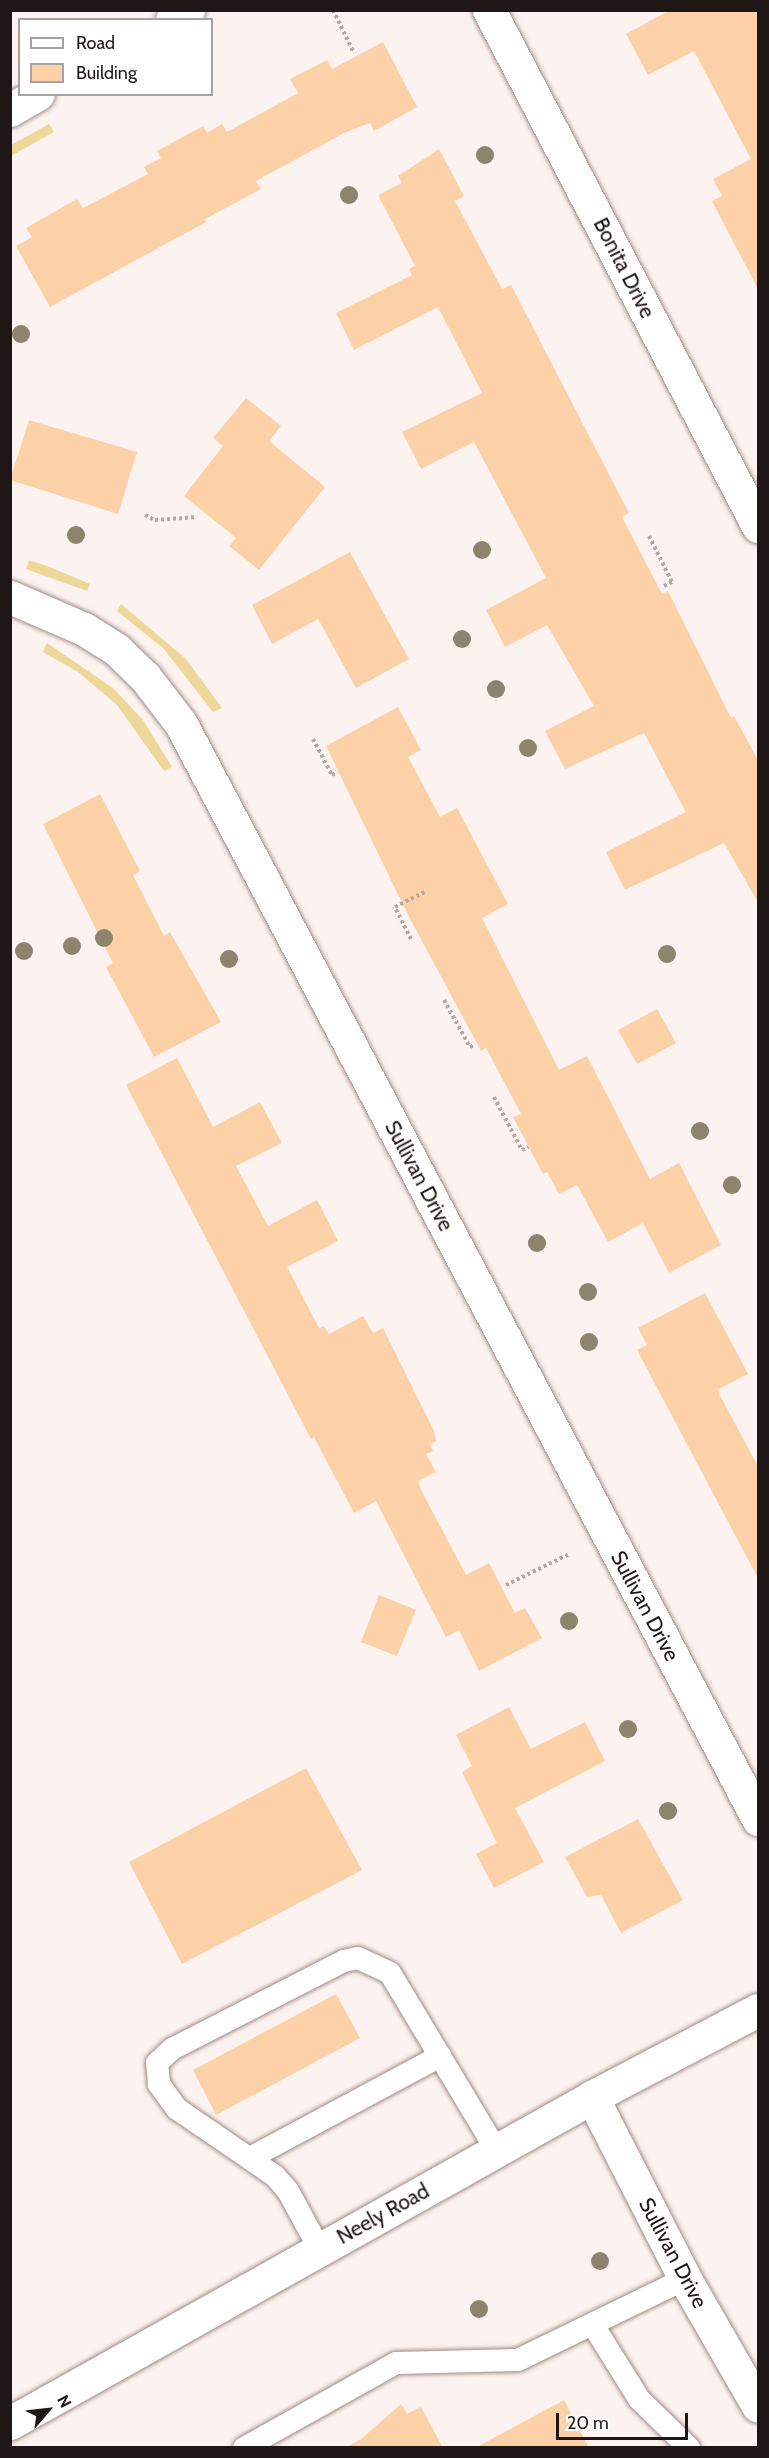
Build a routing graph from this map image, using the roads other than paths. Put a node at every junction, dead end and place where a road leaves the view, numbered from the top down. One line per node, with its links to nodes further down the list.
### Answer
1 (188, 10): 3 (street)
2 (489, 10): 6 (street, Bonita Drive)
3 (175, 18)
4 (34, 96): 5 (street)
5 (10, 110)
6 (759, 526)
7 (10, 597): 8 (street, Sullivan Drive)
8 (759, 1819)
9 (759, 2010): 11 (street, Neely Road)
10 (440, 2056): 12 (lane); 13 (lane); 13 (lane)
11 (592, 2097): 12 (street, Neely Road); 15 (street, Sullivan Drive)
12 (496, 2151): 14 (street, Neely Road)
13 (250, 2158): 14 (lane)
14 (320, 2250): 18 (street, Neely Road)
15 (685, 2279): 16 (lane); 17 (street, Sullivan Drive)
16 (593, 2325): 19 (lane); 20 (lane)
17 (759, 2406)
18 (10, 2423)
19 (244, 2448)
20 (689, 2448)

